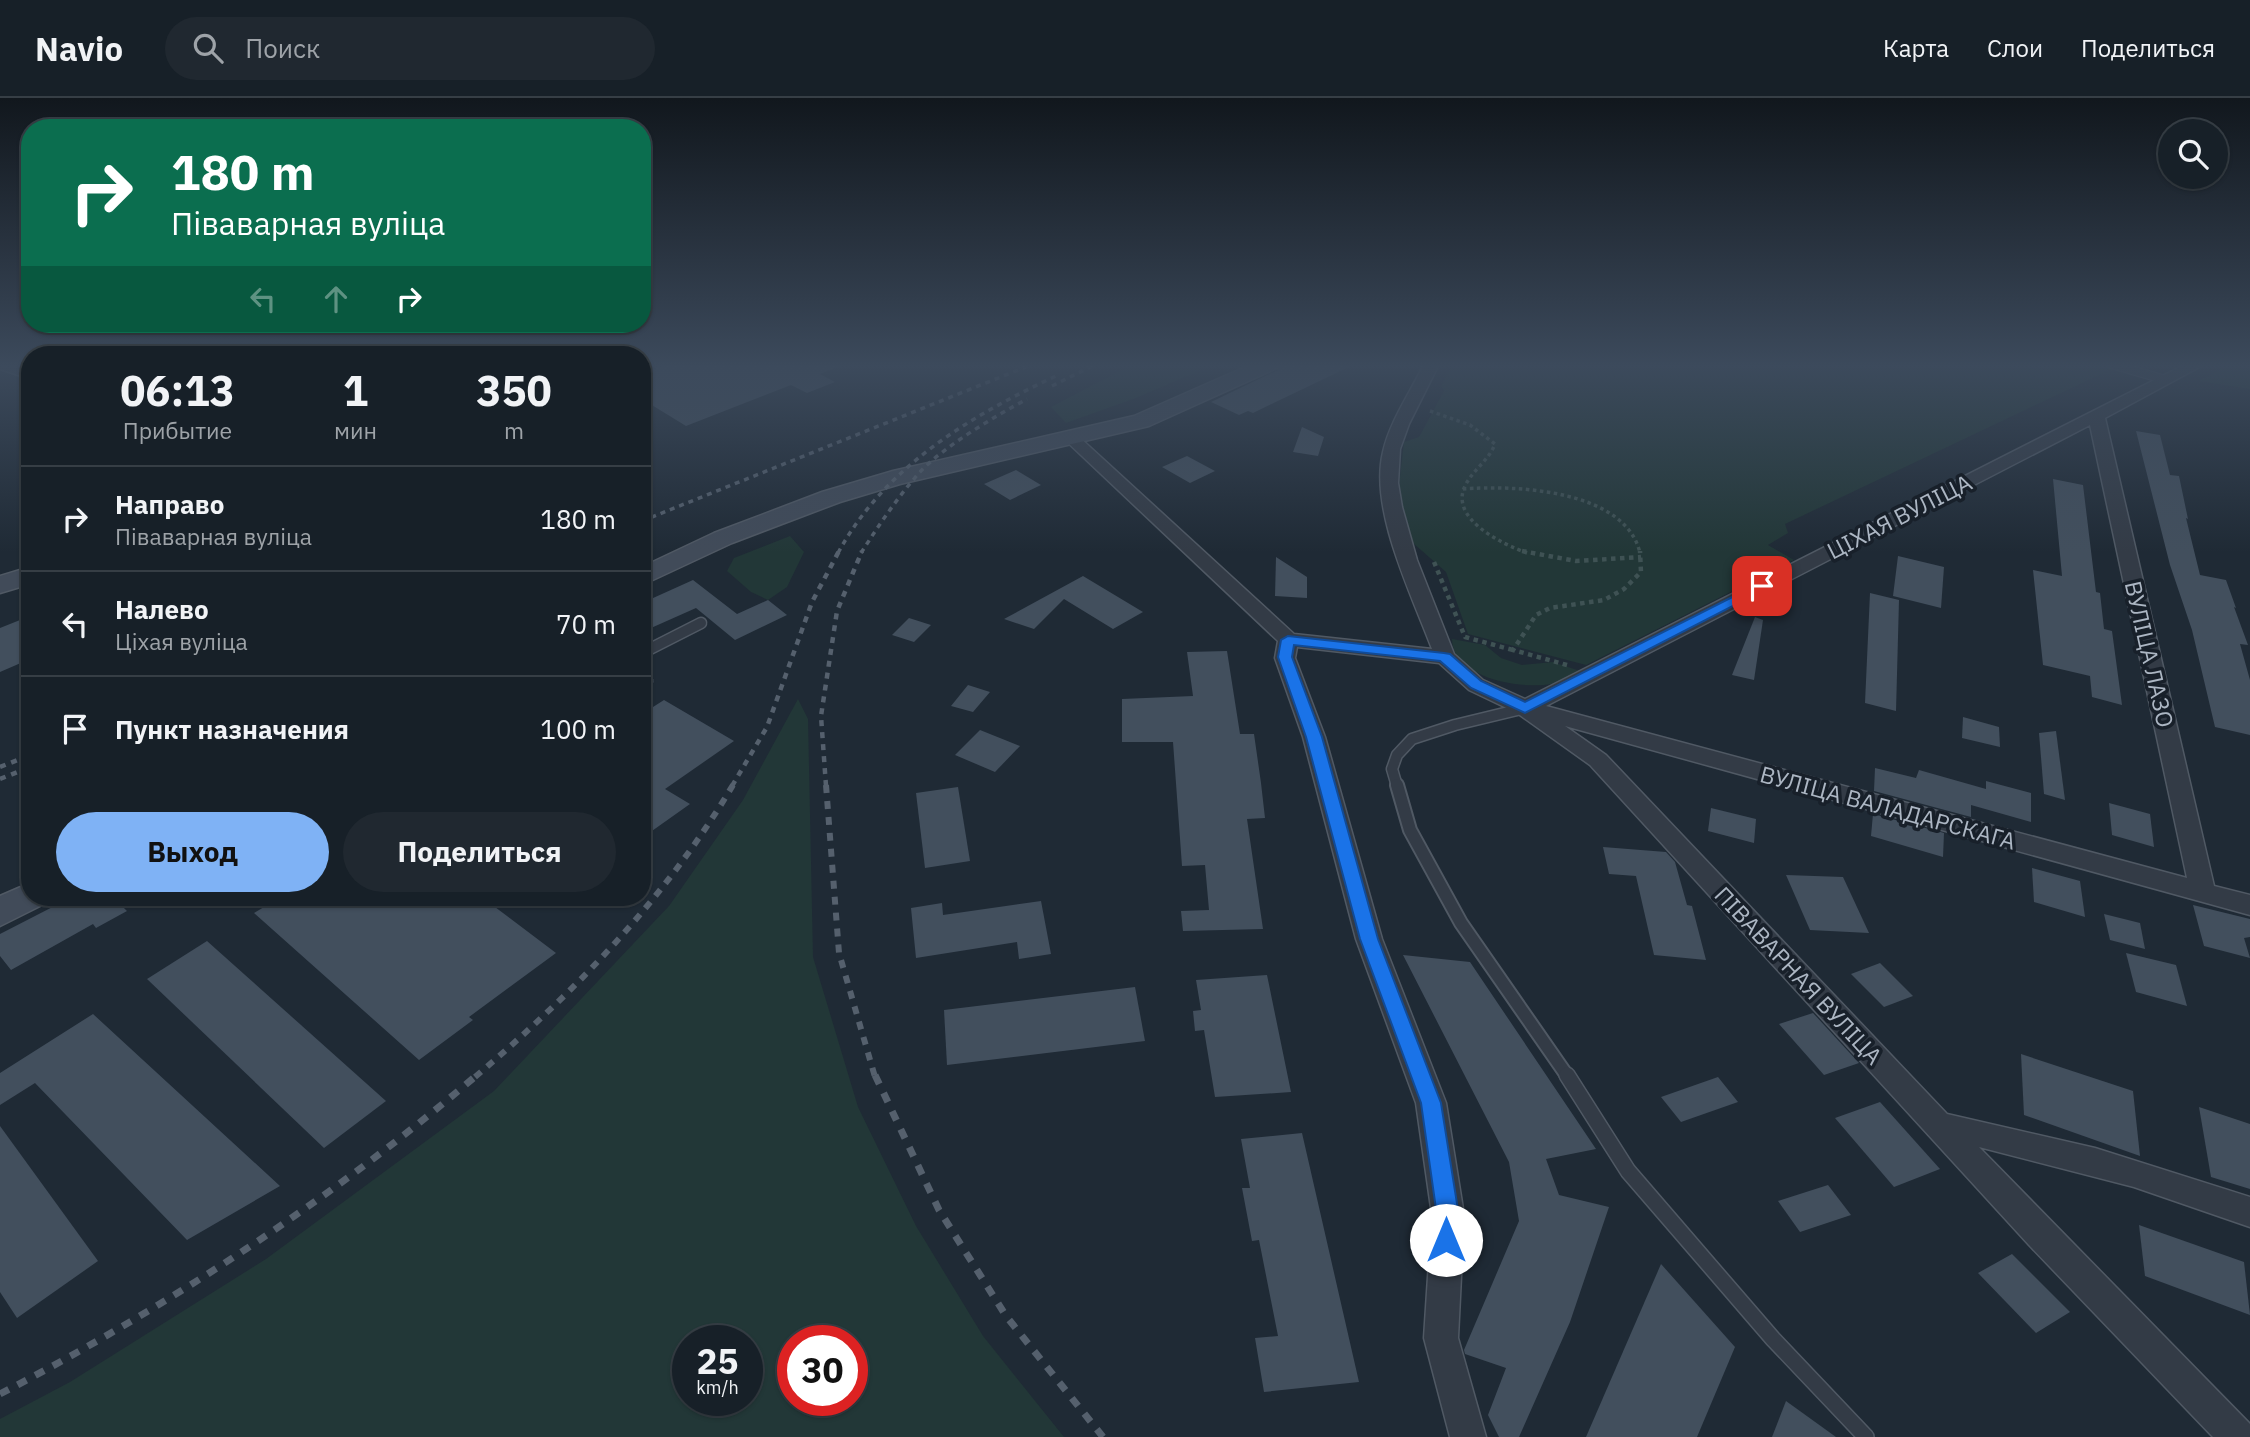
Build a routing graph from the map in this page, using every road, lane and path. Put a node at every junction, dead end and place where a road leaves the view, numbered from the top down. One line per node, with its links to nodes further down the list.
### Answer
1 (1120, 426): 6 (street)
2 (1401, 426): 17 (street)
3 (1474, 426): 7 (path)
4 (2074, 426): 18 (street, ЦІХАЯ ВУЛІЦА)
5 (2099, 426): 20 (street, ВУЛІЦА ЛАЗО)
6 (1072, 439): 10 (street); 14 (street)
7 (1463, 489): 9 (path); 9 (path)
8 (1428, 551): 16 (path)
9 (1641, 557): 16 (path)
10 (651, 572)
11 (21, 578): 12 (street)
12 (0, 585)
13 (701, 623): 15 (lane)
14 (1288, 640): 17 (street); 26 (street)
15 (651, 648)
16 (1513, 650): 18 (path)
17 (1444, 657): 19 (street, ПІВАВАРНАЯ ВУЛІЦА)
18 (1594, 672): 19 (street, ЦІХАЯ ВУЛІЦА)
19 (1525, 708): 20 (street, ВУЛІЦА ВАЛАДАРСКАГА); 24 (street, ПІВАВАРНАЯ ВУЛІЦА); 27 (lane)
20 (2203, 893): 22 (street, ВУЛІЦА ВАЛАДАРСКАГА)
21 (21, 901): 23 (street)
22 (2250, 905)
23 (0, 912)
24 (1937, 1125): 25 (street); 28 (street, ПІВАВАРНАЯ ВУЛІЦА)
25 (2250, 1212)
26 (1468, 1437)
27 (1866, 1437)
28 (2238, 1437)

